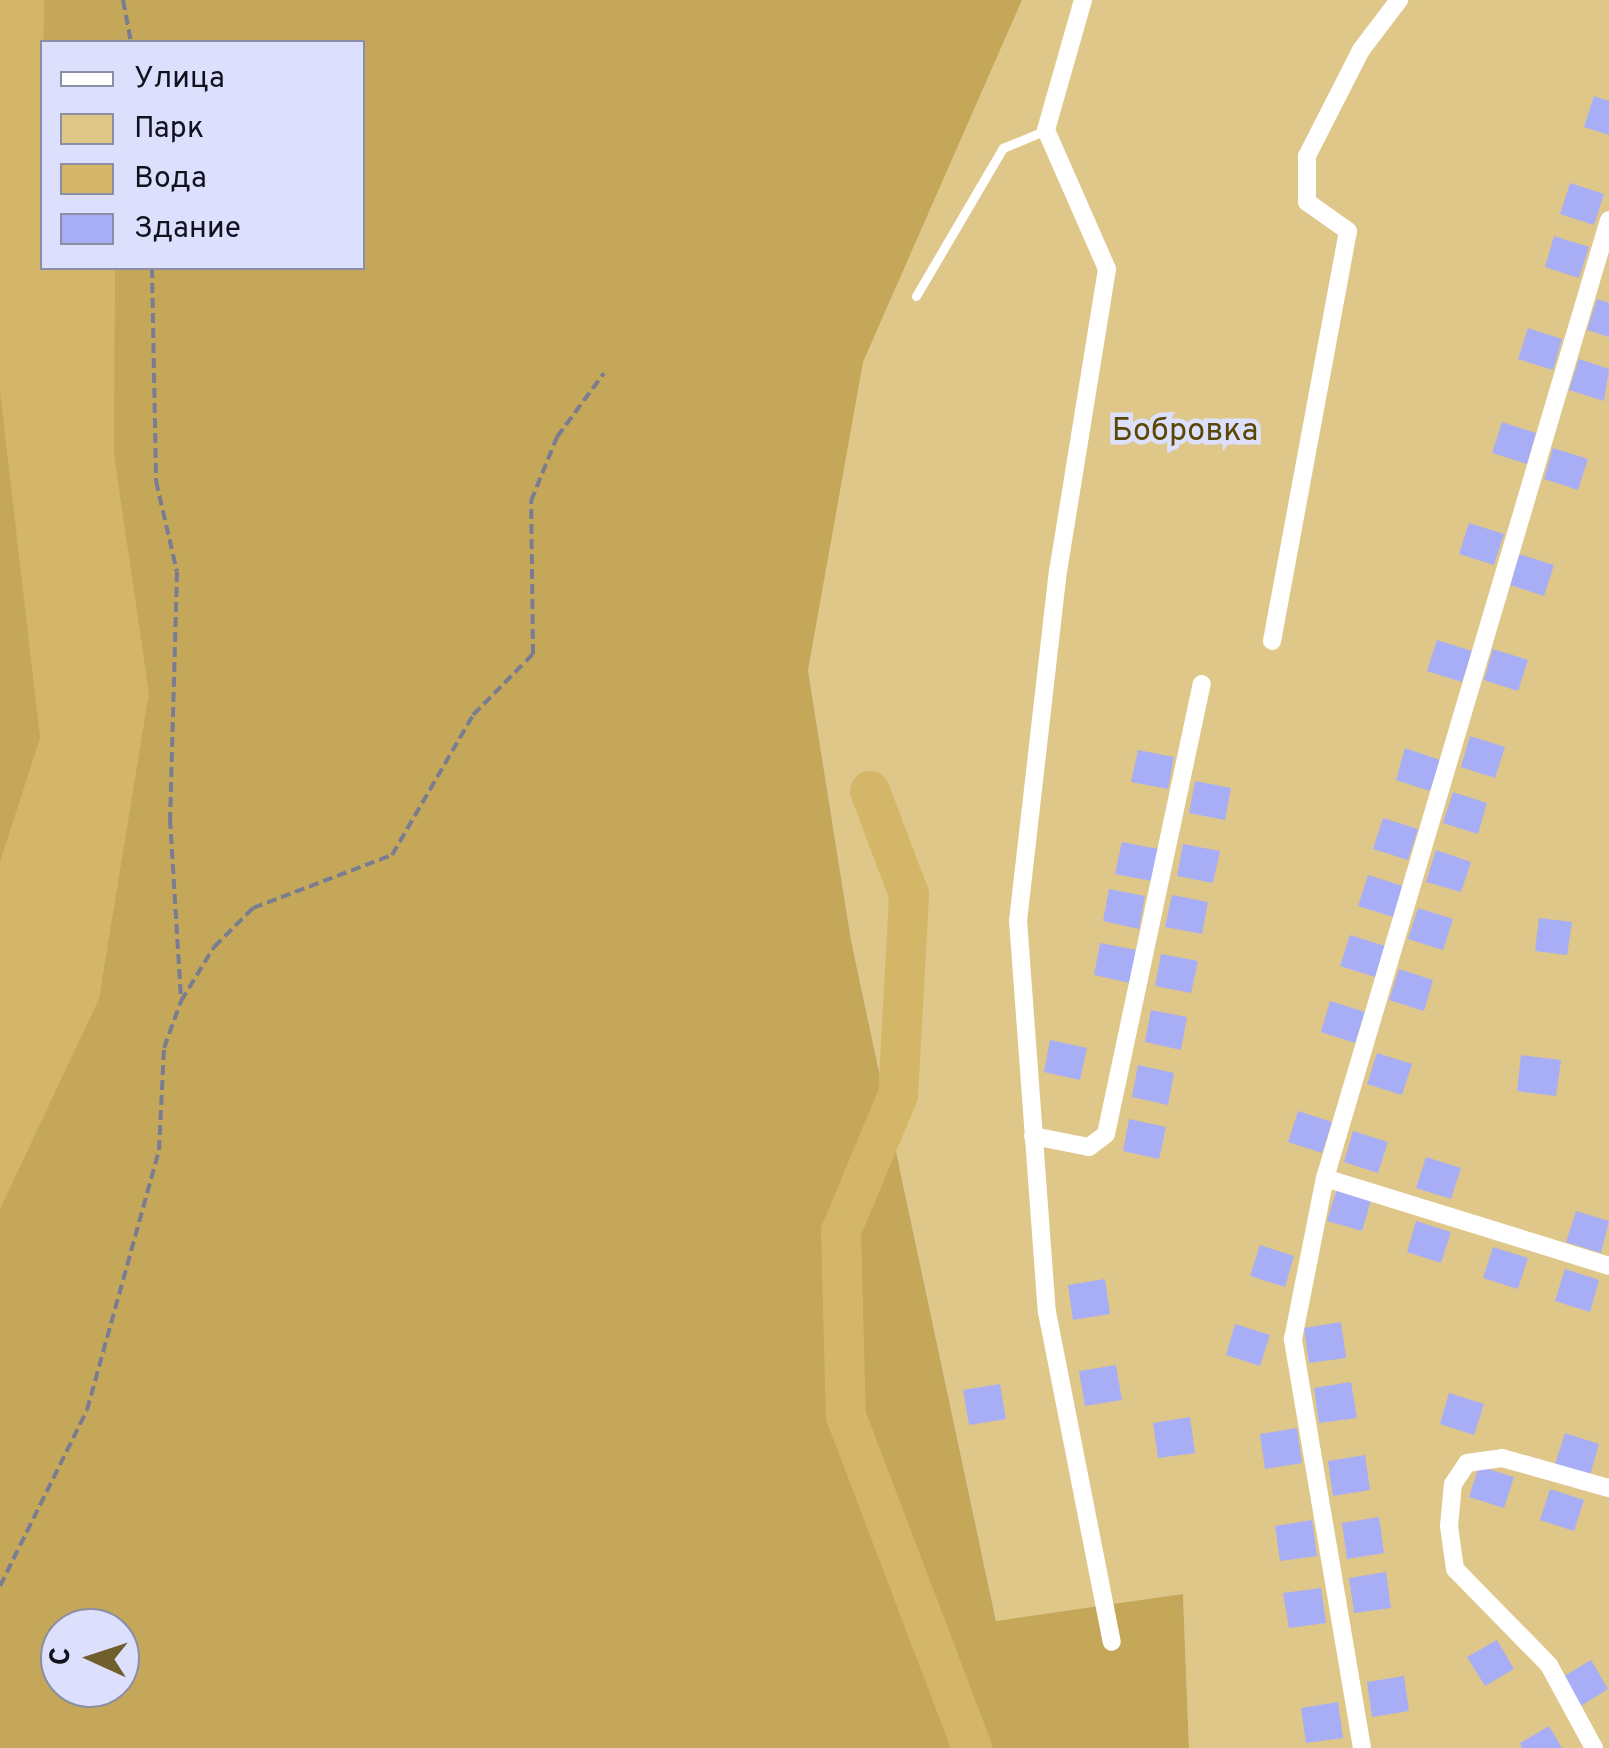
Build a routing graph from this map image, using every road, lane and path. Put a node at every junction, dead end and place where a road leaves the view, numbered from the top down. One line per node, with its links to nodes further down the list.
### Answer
1 (124, 0): 4 (path)
2 (1084, 0): 5 (street)
3 (1399, 0): 10 (street)
4 (130, 40)
5 (1046, 130): 8 (lane); 13 (street)
6 (1609, 220): 14 (street)
7 (152, 270): 12 (path)
8 (916, 296)
9 (604, 373): 12 (path)
10 (1272, 641)
11 (1202, 684): 13 (street)
12 (181, 1002): 17 (path)
13 (1033, 1136): 19 (street)
14 (1326, 1178): 15 (street); 20 (street)
15 (1609, 1266)
16 (1609, 1488): 21 (street)
17 (3, 1563): 18 (path)
18 (0, 1586)
19 (1112, 1642)
20 (1362, 1748)
21 (1594, 1748)

